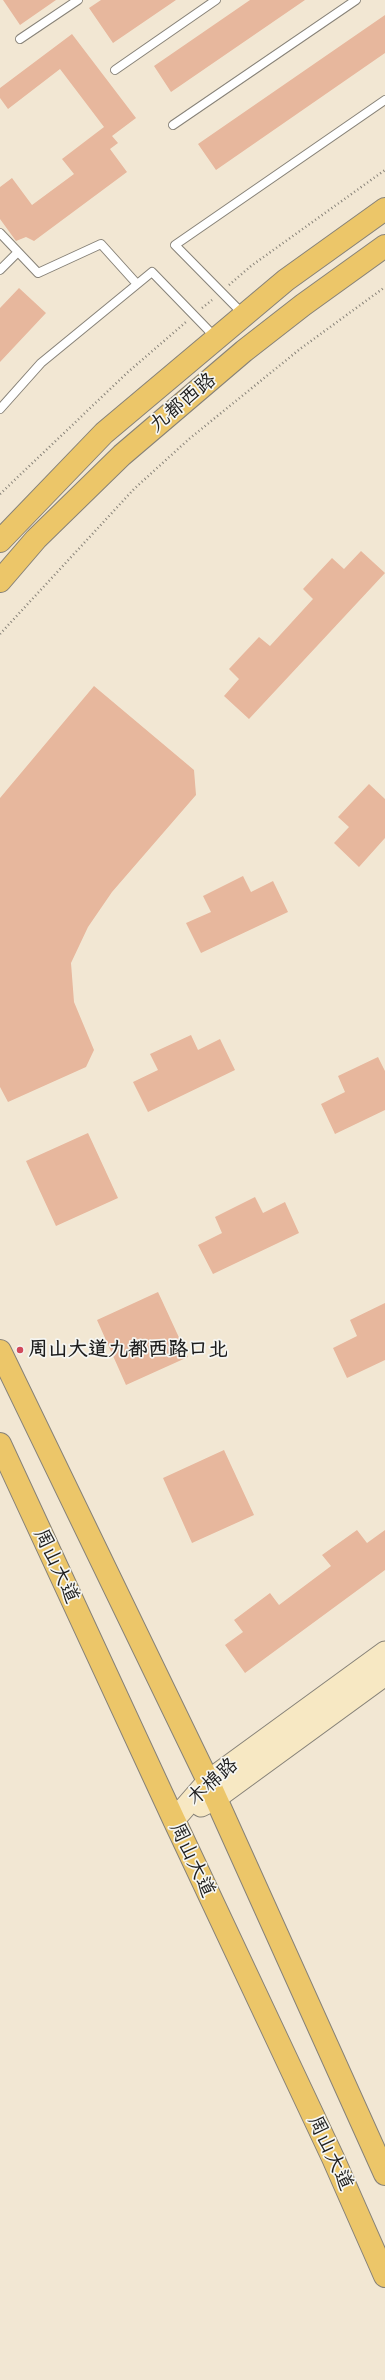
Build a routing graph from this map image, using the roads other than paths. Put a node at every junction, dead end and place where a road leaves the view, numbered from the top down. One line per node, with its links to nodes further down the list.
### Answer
1 (78, 0): 4 (lane)
2 (216, 0): 5 (lane)
3 (356, 0): 7 (lane)
4 (20, 39)
5 (114, 70)
6 (385, 100): 14 (lane)
7 (173, 125)
8 (385, 209): 14 (main road, 九都西路)
9 (0, 233): 11 (lane)
10 (385, 246): 18 (main road, 九都西路)
11 (18, 252): 12 (lane); 13 (lane)
12 (0, 270)
13 (137, 284): 15 (lane); 16 (lane)
14 (244, 315): 15 (main road, 九都西路)
15 (216, 338): 17 (main road, 九都西路)
16 (0, 409)
17 (0, 541)
18 (0, 581)
19 (0, 1351): 23 (main road, 周山大道)
20 (0, 1444): 24 (main road, 周山大道)
21 (385, 1652): 23 (main road, 木棉路)
22 (385, 1675): 23 (main road, 木棉路)
23 (211, 1790): 24 (main road, 木棉路); 25 (main road, 周山大道)
24 (174, 1820): 26 (main road, 周山大道)
25 (385, 2174)
26 (385, 2276)

